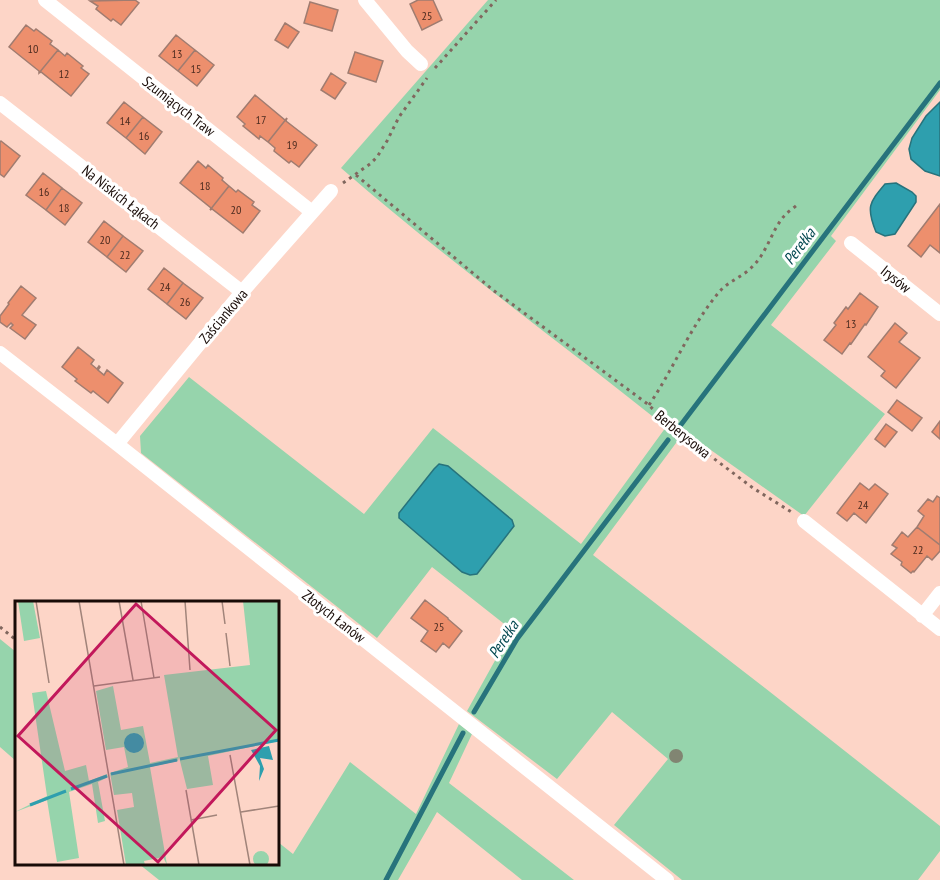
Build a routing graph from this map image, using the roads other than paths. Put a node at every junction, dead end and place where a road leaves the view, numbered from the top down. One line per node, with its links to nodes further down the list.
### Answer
1 (45, 0): 6 (street, Szumiących Traw)
2 (364, 0): 3 (street)
3 (421, 64)
4 (0, 103): 8 (street, Na Niskich Łąkach)
5 (331, 191): 6 (street, Zaściankowa)
6 (312, 212): 8 (street, Zaściankowa)
7 (851, 243): 9 (street, Irysów)
8 (242, 292): 11 (street, Zaściankowa)
9 (940, 314)
10 (0, 353): 11 (street, Złotych Łanów)
11 (117, 444): 16 (street, Złotych Łanów)
12 (804, 521): 14 (street)
13 (940, 593): 14 (street)
14 (922, 616): 15 (street)
15 (940, 629)
16 (667, 880)

